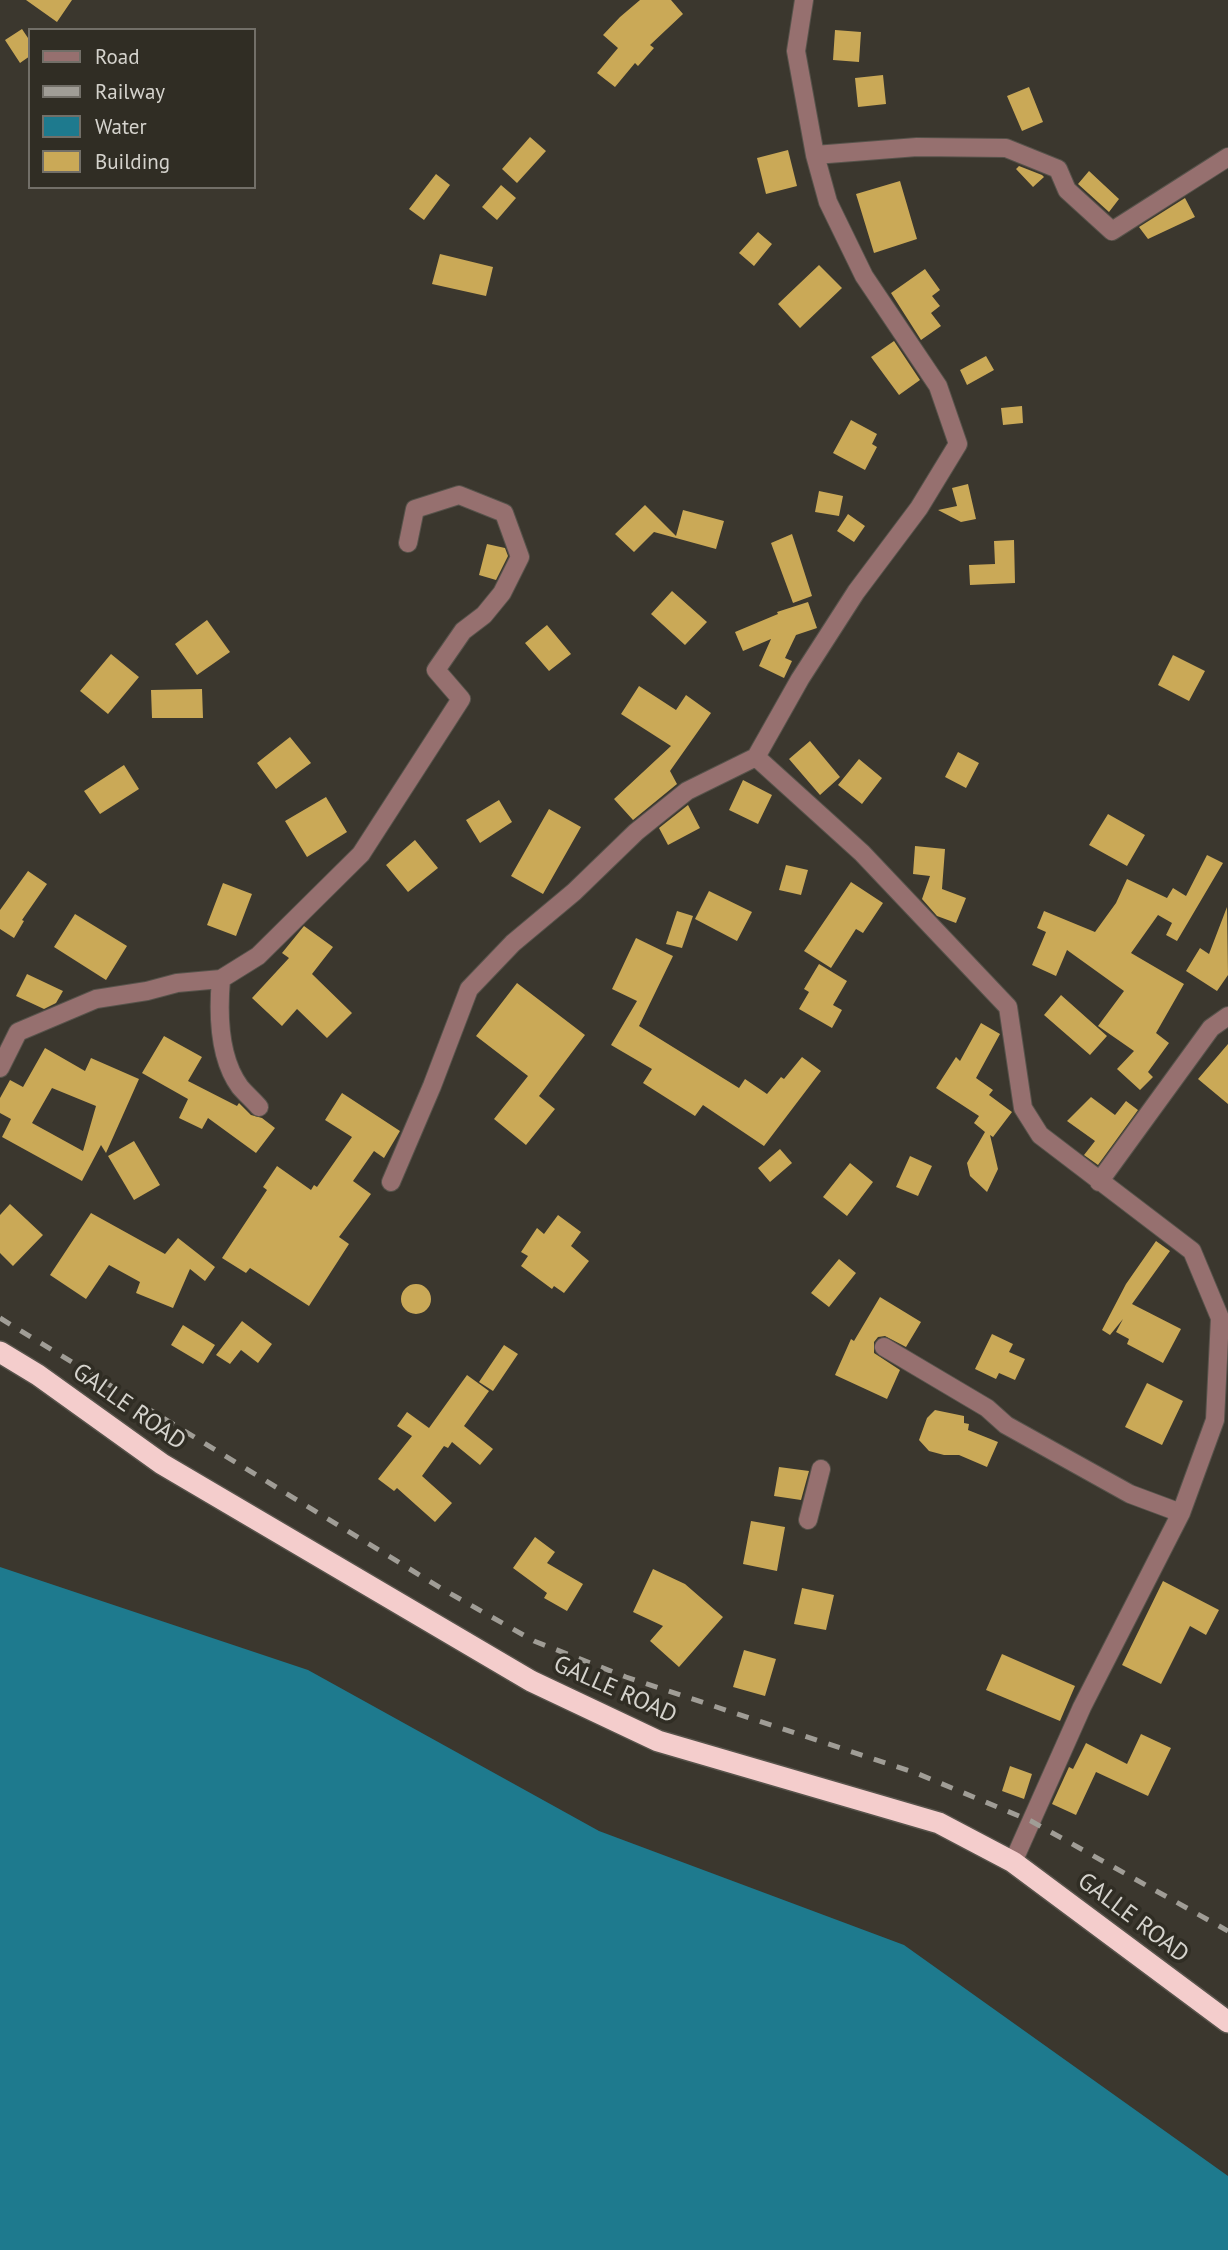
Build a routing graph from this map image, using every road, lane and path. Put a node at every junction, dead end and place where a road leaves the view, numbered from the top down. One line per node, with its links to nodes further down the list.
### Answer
1 (804, 0): 2 (street)
2 (815, 155): 3 (street); 5 (street)
3 (1228, 157)
4 (408, 543): 6 (street)
5 (756, 757): 10 (street); 11 (street)
6 (221, 979): 8 (street); 9 (street)
7 (1228, 1016): 11 (street)
8 (0, 1068)
9 (259, 1107)
10 (391, 1182)
11 (1099, 1182): 15 (street)
12 (884, 1347): 15 (street)
13 (0, 1352): 17 (highway, GALLE ROAD)
14 (821, 1469): 16 (street)
15 (1181, 1513): 17 (street)
16 (808, 1520)
17 (1013, 1862): 18 (highway, GALLE ROAD)
18 (1228, 2022)

